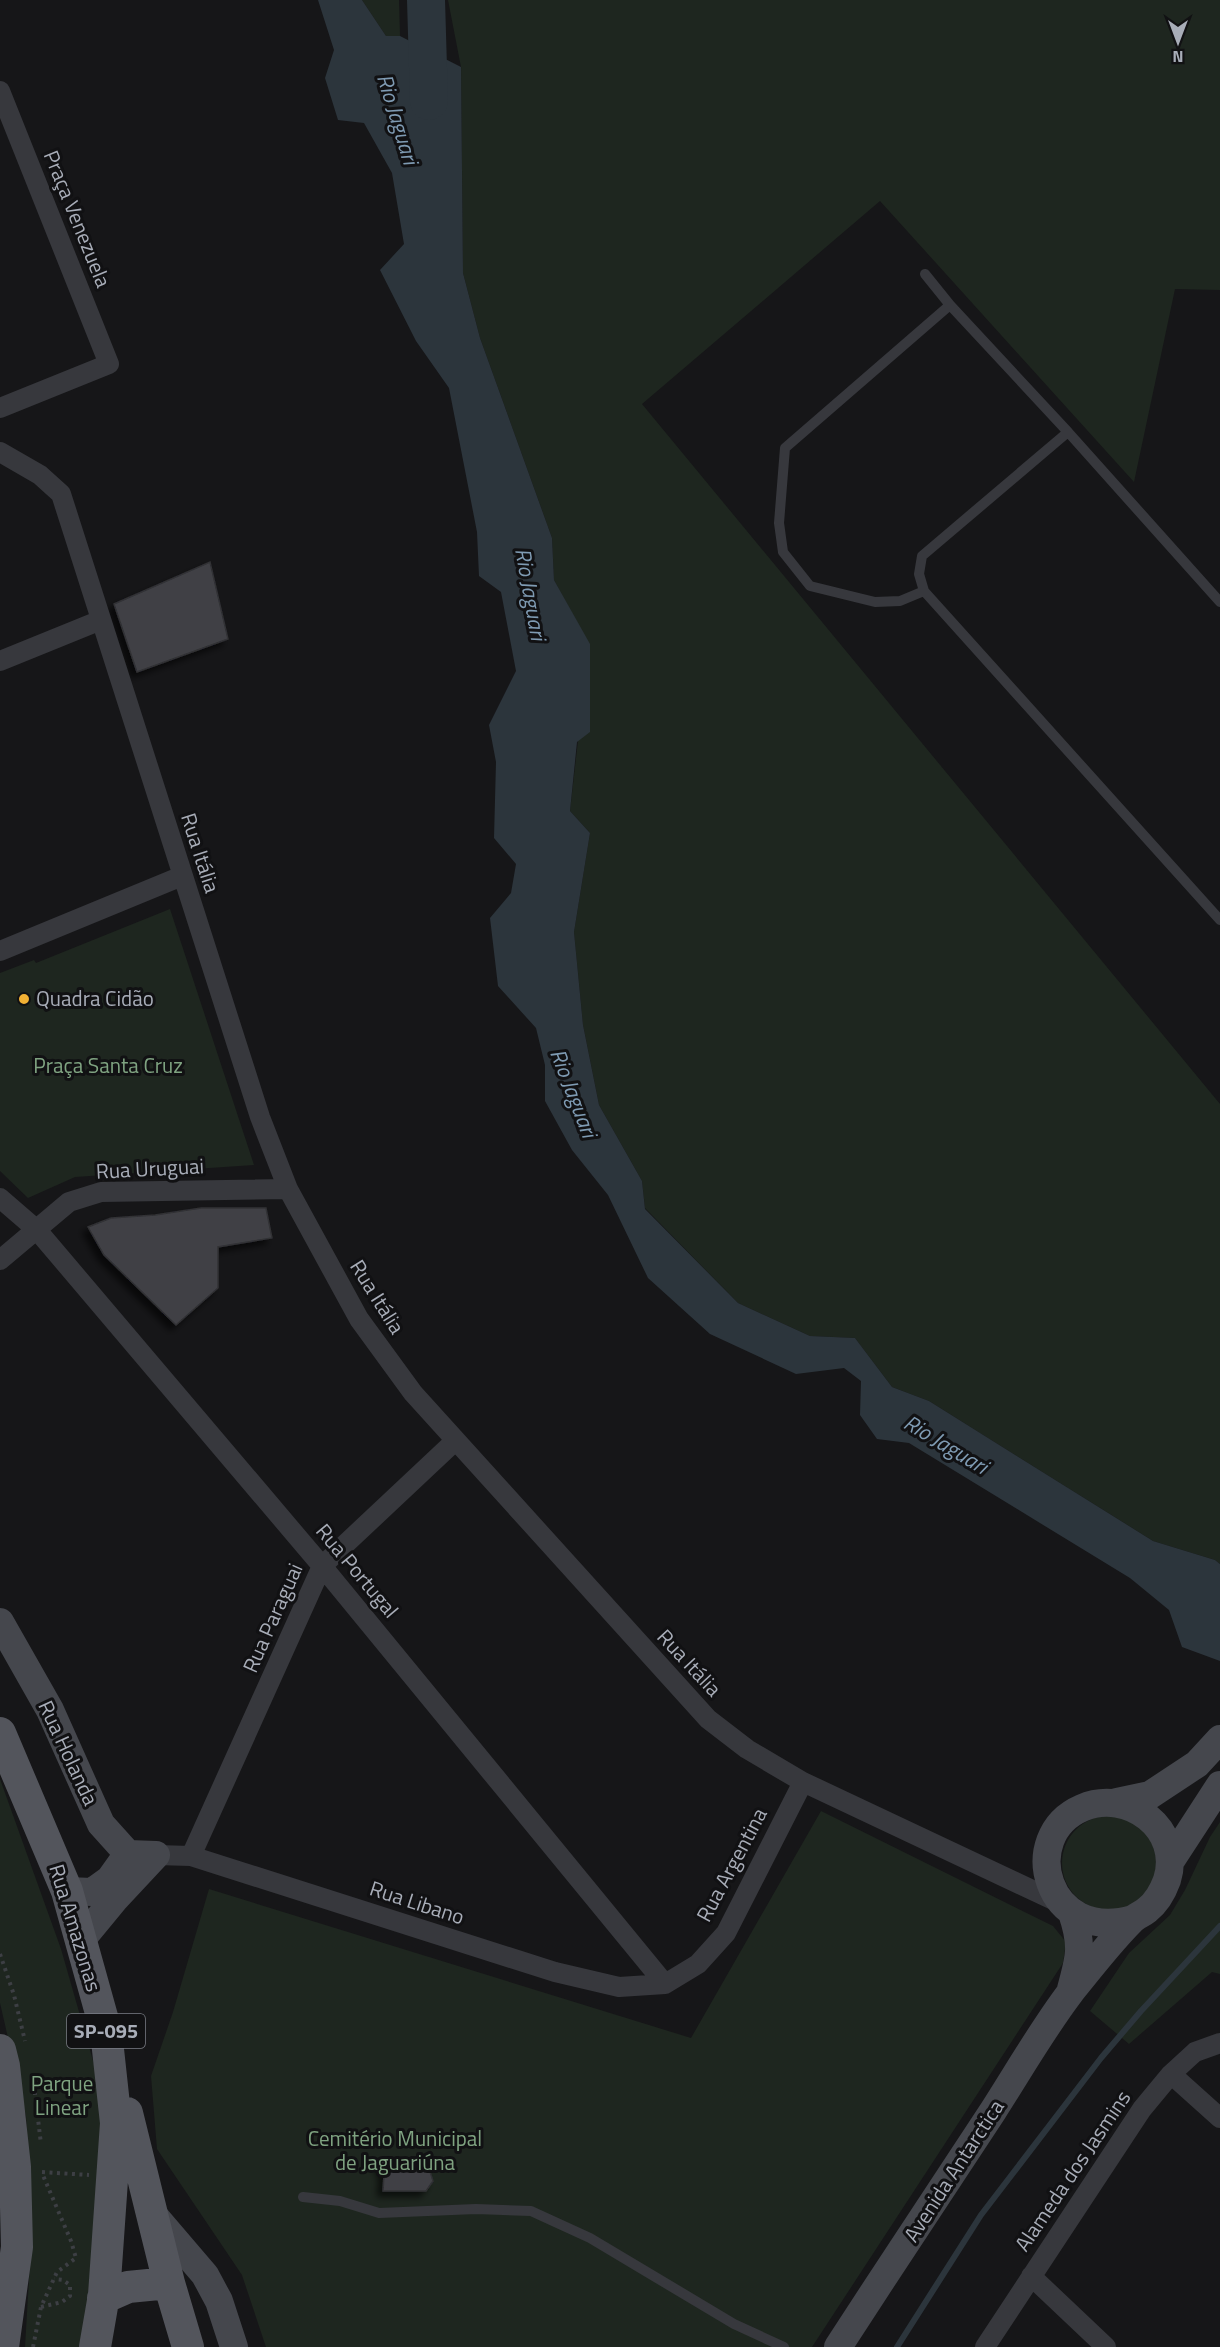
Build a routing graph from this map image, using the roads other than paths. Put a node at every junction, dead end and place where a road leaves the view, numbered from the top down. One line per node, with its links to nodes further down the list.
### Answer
1 (0, 91): 4 (street, Praça Venezuela)
2 (925, 274): 3 (lane)
3 (951, 305): 5 (lane); 7 (lane)
4 (0, 408)
5 (1068, 432): 7 (lane); 8 (lane)
6 (0, 453): 9 (street, Rua Itália)
7 (924, 591): 12 (lane)
8 (1220, 602)
9 (101, 620): 10 (street); 11 (street, Rua Itália)
10 (0, 661)
11 (182, 876): 13 (street); 14 (street, Rua Itália)
12 (1220, 920)
13 (0, 951)
14 (288, 1189): 16 (street, Rua Uruguai); 18 (street, Rua Itália)
15 (0, 1198): 16 (street, Rua Portugal)
16 (38, 1230): 17 (street, Rua Uruguai); 19 (street, Rua Portugal)
17 (0, 1260)
18 (454, 1441): 19 (street, Rua Paraguai); 23 (street, Rua Itália)
19 (322, 1566): 28 (street, Rua Paraguai); 34 (street, Rua Portugal)
20 (0, 1622): 26 (street, Rua Holanda)
21 (0, 1733): 30 (main road, Rua Amazonas / SP-095)
22 (1220, 1739): 25 (street)
23 (803, 1782): 31 (street, Rua Itália); 34 (street, Rua Argentina)
24 (1220, 1785): 29 (street)
25 (1117, 1802): 29 (street); 31 (street)
26 (128, 1854): 27 (street); 30 (street)
27 (156, 1855): 28 (street, Rua Libano); 33 (street)
28 (191, 1856): 34 (street, Rua Libano)
29 (1170, 1862): 32 (street)
30 (67, 1891): 33 (main road, Rua Amazonas / SP-095)
31 (1068, 1909): 32 (street); 35 (street, Avenida Antarctica)
32 (1133, 1919): 35 (street, Avenida Antarctica)
33 (81, 1940): 36 (main road, Rua Amazonas / SP-095)
34 (665, 1984)
35 (1070, 1994): 51 (street, Avenida Antarctica)
36 (106, 2031): 42 (main road, SP-095); 45 (main road, Rua Amazonas / SP-095)
37 (1220, 2043): 39 (street, Alameda dos Jasmins)
38 (0, 2050): 46 (main road)
39 (1171, 2074): 40 (street); 43 (street, Alameda dos Jasmins)
40 (1220, 2118)
41 (303, 2197): 50 (lane)
42 (152, 2213): 44 (main road, SP-095); 49 (street)
43 (1031, 2276): 52 (street, Alameda dos Jasmins); 53 (street)
44 (169, 2283): 45 (main road); 48 (main road, SP-095)
45 (103, 2298): 47 (main road, Rua Amazonas / SP-095)
46 (3, 2347)
47 (95, 2347)
48 (189, 2347)
49 (234, 2347)
50 (784, 2347)
51 (838, 2347)
52 (985, 2347)
53 (1106, 2347)

